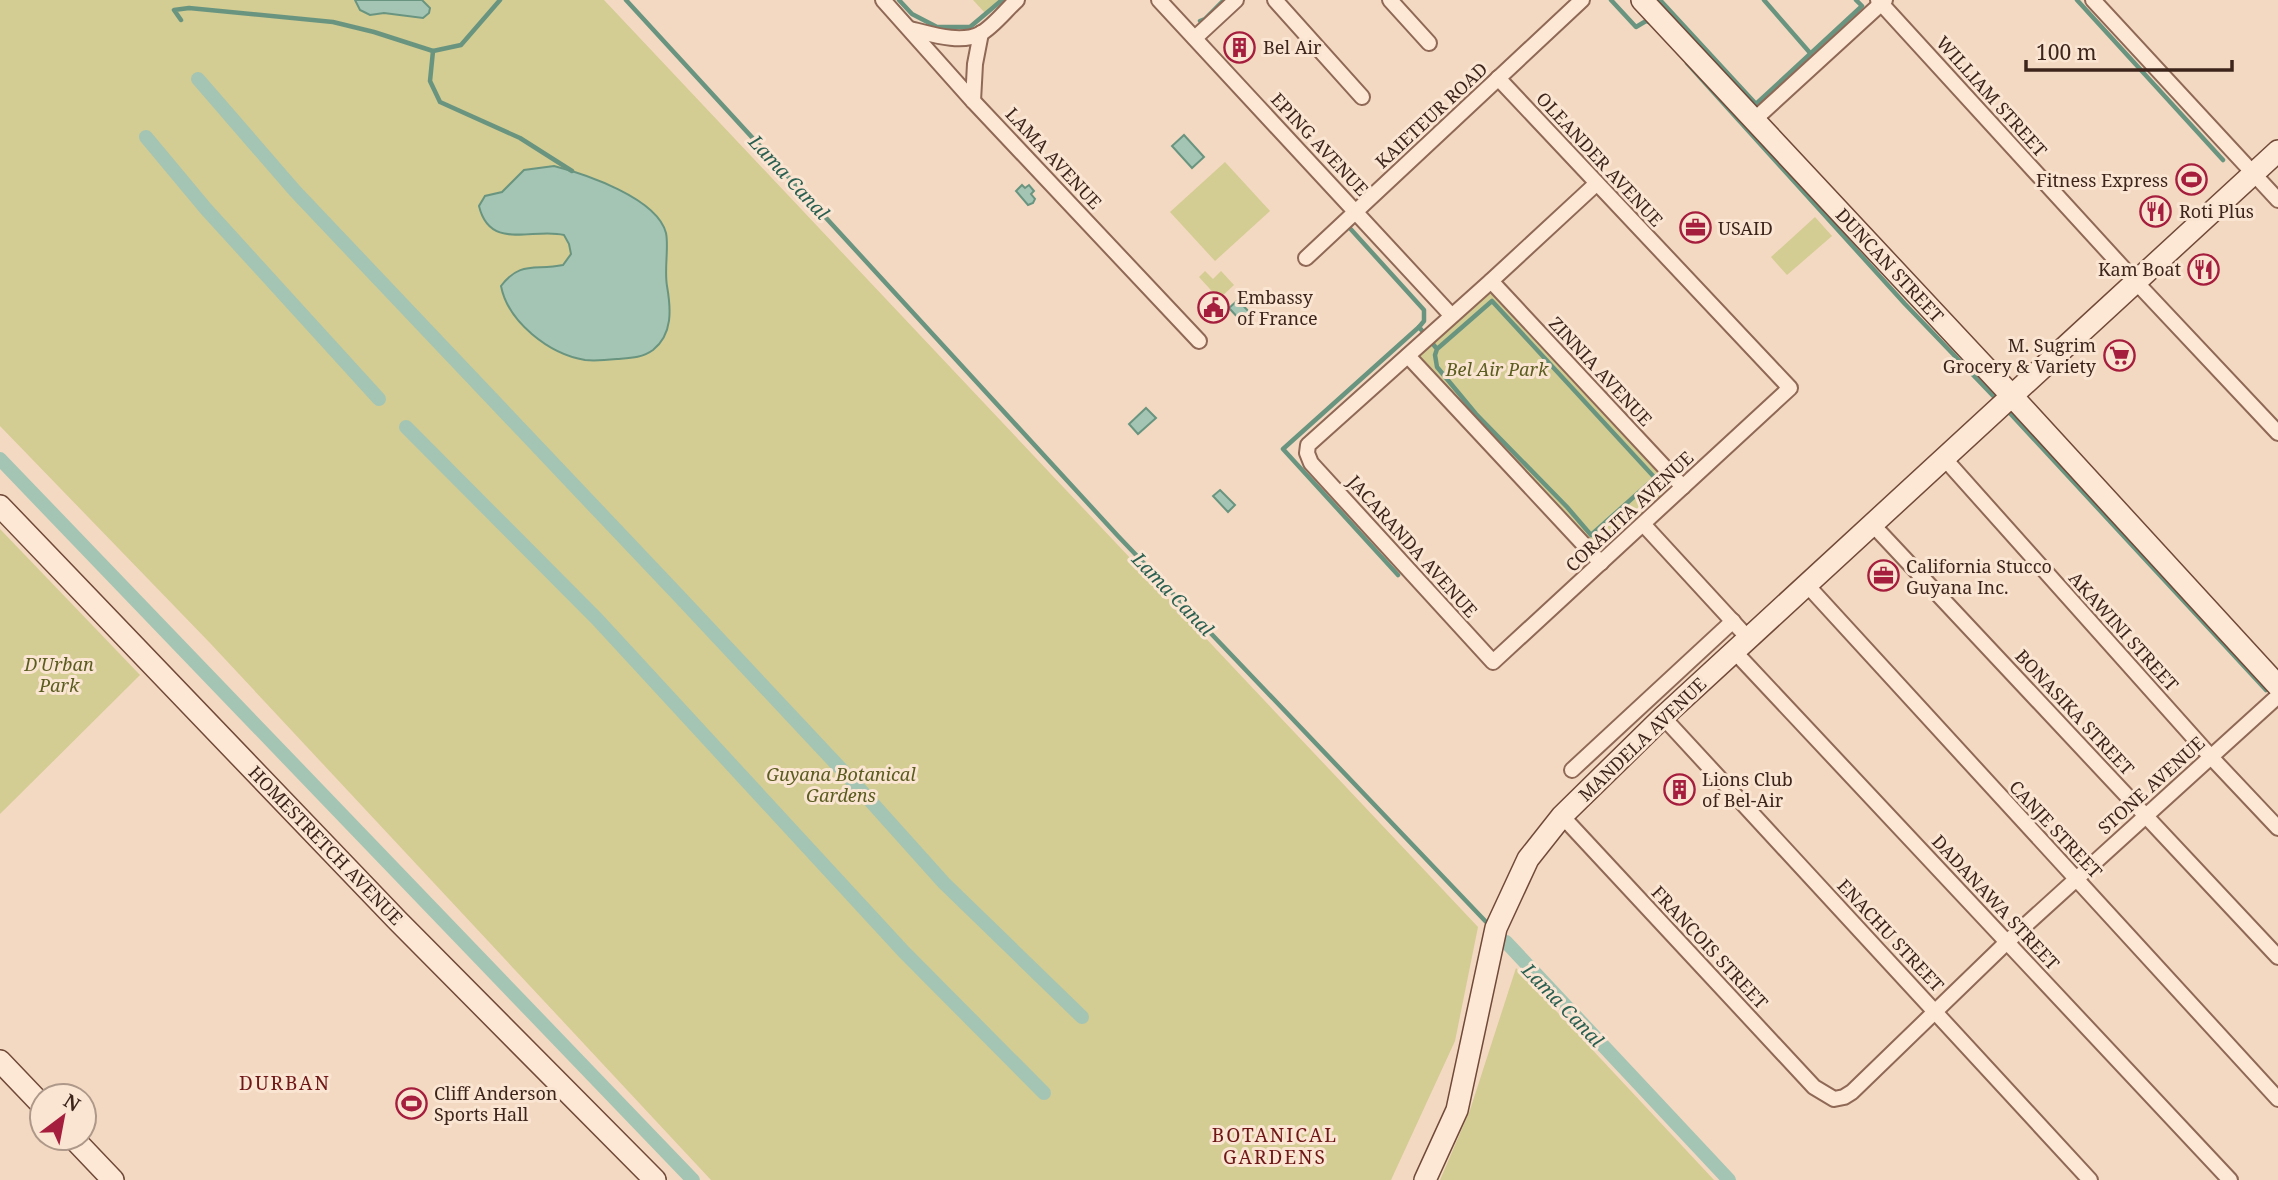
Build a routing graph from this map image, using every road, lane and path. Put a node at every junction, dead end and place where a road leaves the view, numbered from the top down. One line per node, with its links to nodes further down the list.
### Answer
1 (883, 0): 11 (street, LAMA AVENUE)
2 (1017, 0): 12 (street)
3 (1159, 0): 13 (street, EPING AVENUE)
4 (1236, 0): 13 (street)
5 (1275, 0): 16 (street)
6 (1390, 0): 14 (street)
7 (1582, 0): 15 (street, KAIETEUR ROAD)
8 (1642, 0): 18 (main road, DUNCAN STREET)
9 (2094, 0): 20 (street)
10 (1882, 1): 18 (street); 26 (street, WILLIAM STREET)
11 (910, 29): 12 (street); 17 (street, LAMA AVENUE)
12 (981, 33): 17 (street)
13 (1195, 38): 23 (street, EPING AVENUE)
14 (1429, 43)
15 (1498, 78): 21 (street, OLEANDER AVENUE); 23 (street, KAIETEUR ROAD)
16 (1362, 97)
17 (973, 101): 28 (street, LAMA AVENUE)
18 (1754, 120): 31 (main road, DUNCAN STREET)
19 (2278, 151): 20 (main road, MANDELA AVENUE)
20 (2254, 173): 22 (street); 26 (main road, MANDELA AVENUE)
21 (1597, 183): 25 (street); 30 (street, OLEANDER AVENUE)
22 (2278, 200)
23 (1356, 211): 24 (street, KAIETEUR ROAD); 27 (street, EPING AVENUE)
24 (1306, 258)
25 (1491, 281): 27 (street); 34 (street, ZINNIA AVENUE)
26 (2135, 281): 31 (main road, MANDELA AVENUE); 32 (street, WILLIAM STREET)
27 (1447, 319): 29 (street)
28 (1199, 341)
29 (1408, 356): 38 (street); 42 (street, JACARANDA AVENUE)
30 (1790, 388): 34 (street, CORALITA AVENUE)
31 (2005, 402): 33 (main road, MANDELA AVENUE); 43 (main road, DUNCAN STREET)
32 (2278, 433)
33 (1944, 458): 37 (main road, MANDELA AVENUE); 46 (street, AKAWINI STREET)
34 (1683, 487): 36 (street, CORALITA AVENUE)
35 (0, 506): 61 (main road, HOMESTRETCH AVENUE)
36 (1644, 525): 38 (street, CORALITA AVENUE); 40 (street, DADANAWA STREET)
37 (1873, 525): 39 (main road, MANDELA AVENUE); 49 (street, BONASIKA STREET)
38 (1601, 563): 42 (street, CORALITA AVENUE)
39 (1807, 584): 41 (main road, MANDELA AVENUE); 51 (street, CANJE STREET)
40 (1733, 621): 41 (street, DADANAWA STREET); 47 (street)
41 (1741, 644): 45 (main road, MANDELA AVENUE); 52 (street, DADANAWA STREET)
42 (1493, 662)
43 (2278, 686)
44 (2278, 696): 46 (street, STONE AVENUE)
45 (1662, 717): 48 (main road, MANDELA AVENUE); 54 (street, ENACHU STREET)
46 (2211, 757): 49 (street, STONE AVENUE); 50 (street, AKAWINI STREET)
47 (1572, 770)
48 (1562, 816): 58 (street, FRANCOIS STREET); 62 (main road, MANDELA AVENUE)
49 (2146, 816): 51 (street, STONE AVENUE); 53 (street, BONASIKA STREET)
50 (2278, 828)
51 (2077, 879): 52 (street, STONE AVENUE); 57 (street, CANJE STREET)
52 (2007, 942): 54 (street, STONE AVENUE); 64 (street, DADANAWA STREET)
53 (2278, 957)
54 (1937, 1012): 58 (street, STONE AVENUE); 63 (street, ENACHU STREET)
55 (0, 1061): 56 (main road)
56 (28, 1090)
57 (2278, 1098)
58 (1834, 1099)
59 (86, 1152): 60 (main road)
60 (113, 1180)
61 (655, 1180)
62 (1425, 1180)
63 (2090, 1180)
64 (2230, 1180)

